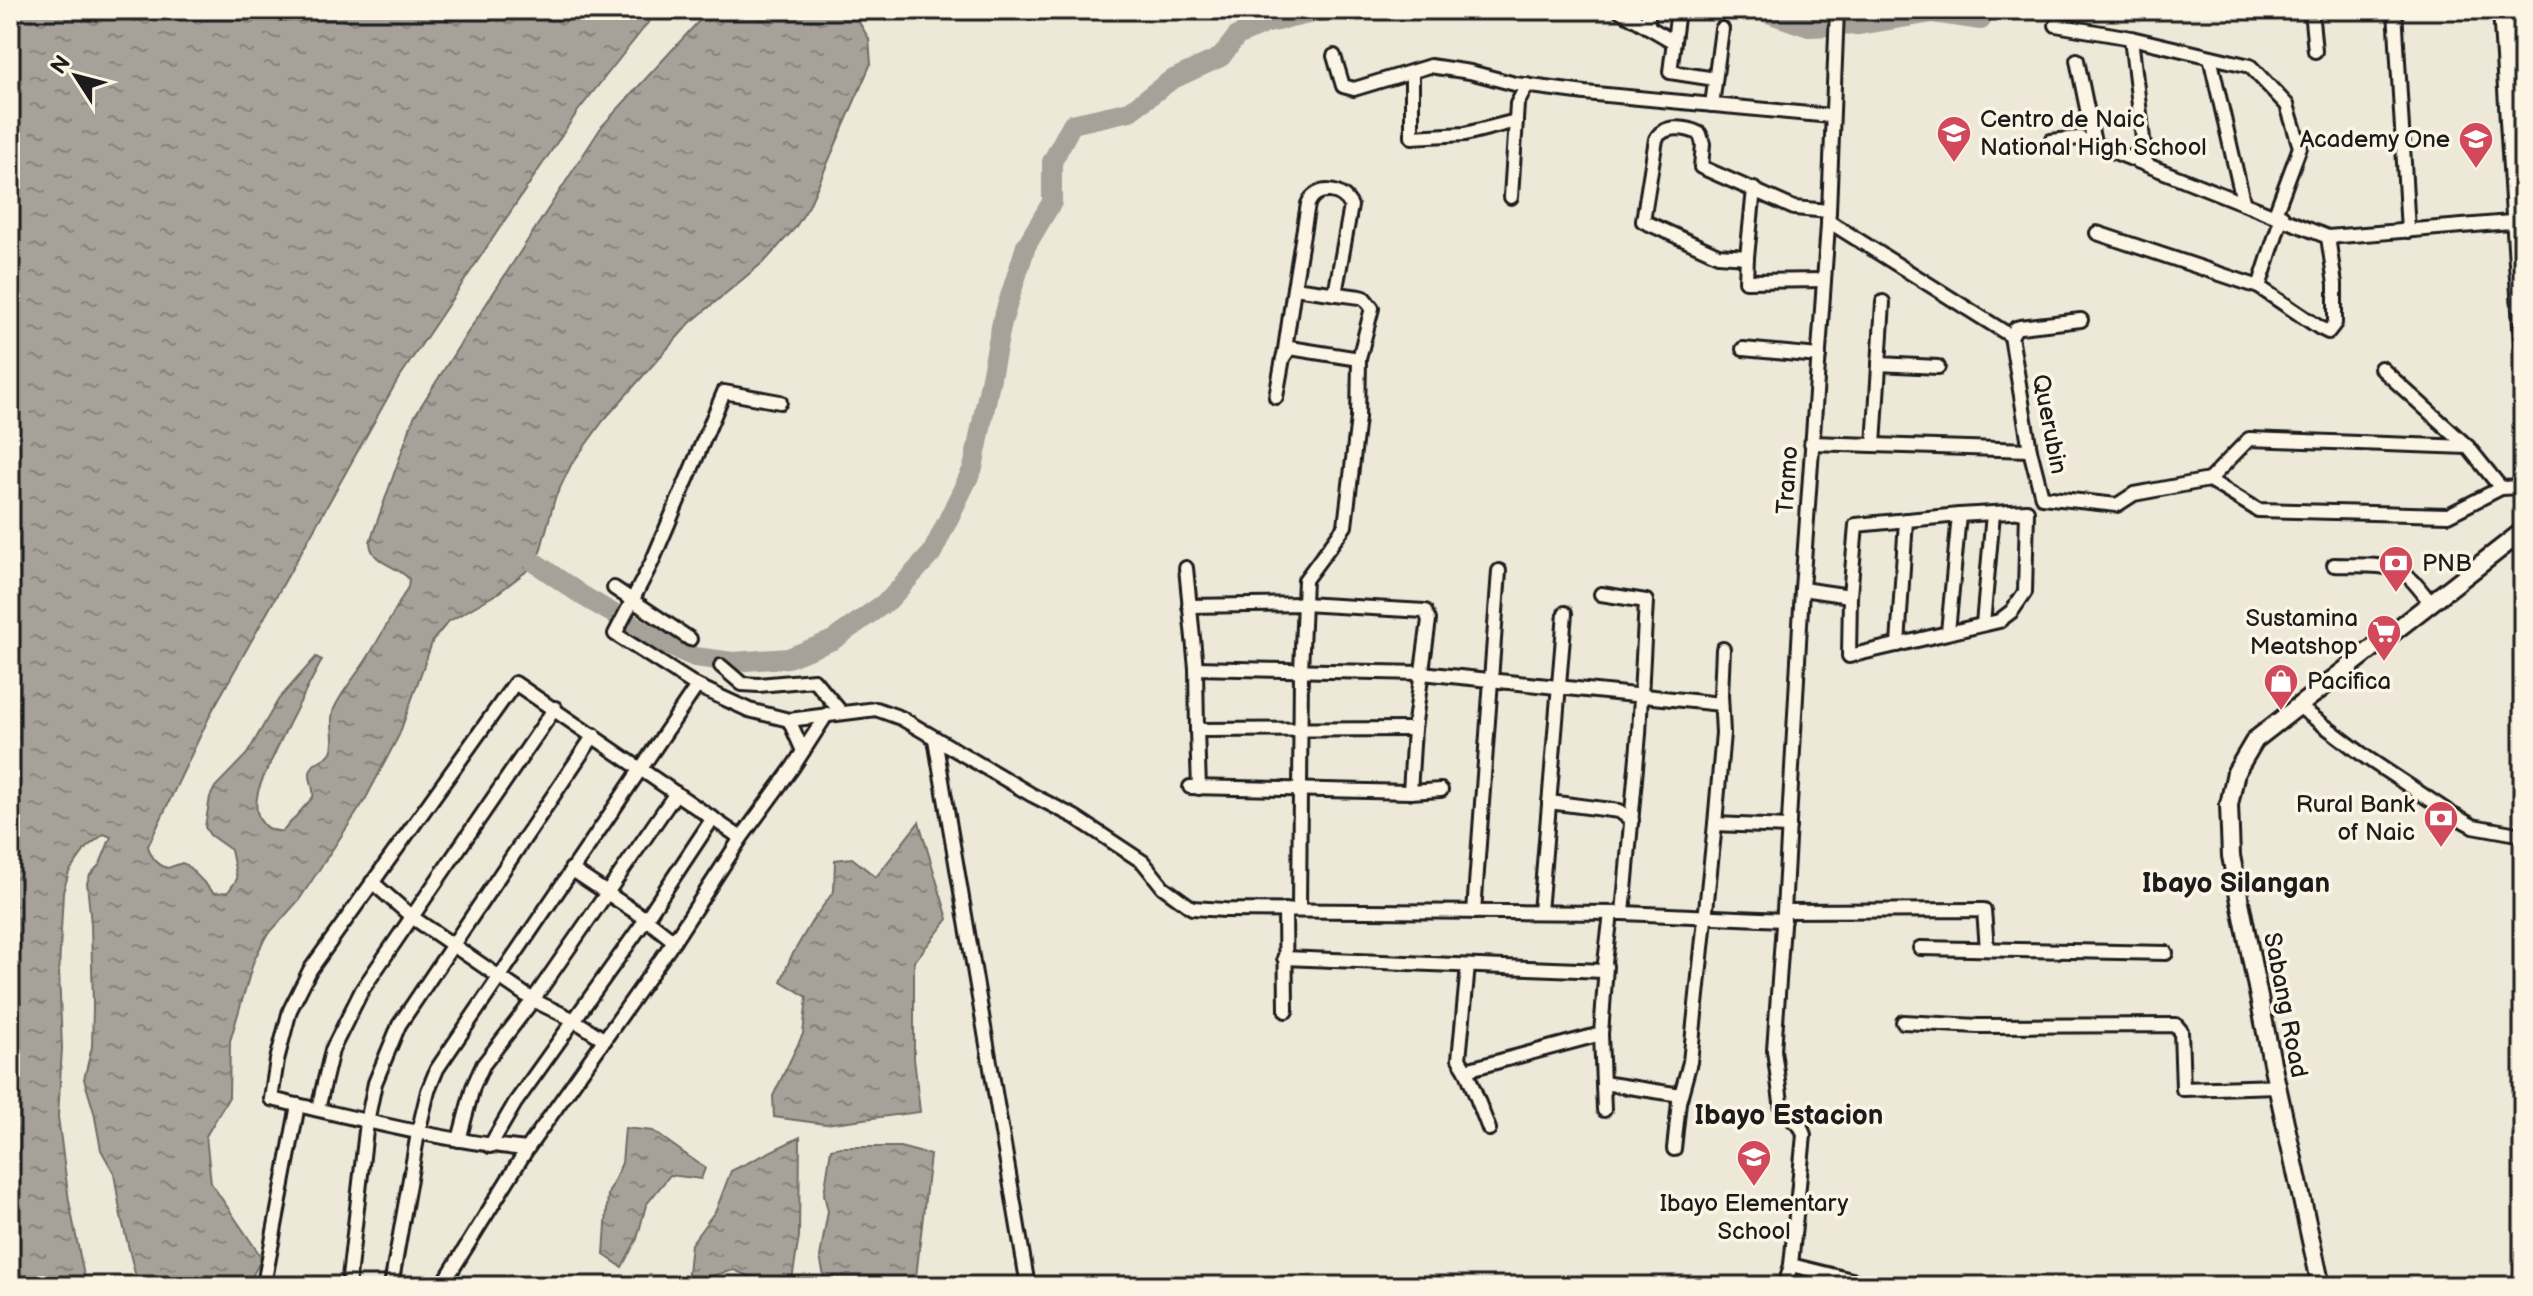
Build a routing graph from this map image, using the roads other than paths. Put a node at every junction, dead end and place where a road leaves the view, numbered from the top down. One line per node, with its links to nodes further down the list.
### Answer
1 (1619, 10): 9 (street)
2 (1648, 10): 9 (street)
3 (1678, 10): 12 (street)
4 (1837, 10): 22 (street, Tramo)
5 (2311, 10): 13 (street)
6 (2395, 10): 33 (street)
7 (2503, 16): 17 (main road); 32 (main road)
8 (2056, 25): 11 (street)
9 (1648, 27): 12 (street)
10 (1722, 29): 19 (street)
11 (2131, 38): 15 (street); 26 (street)
12 (1674, 42): 19 (street)
13 (2315, 51)
14 (1334, 56): 18 (street)
15 (2210, 57): 29 (street); 30 (street)
16 (2077, 60): 25 (street)
17 (2523, 63)
18 (1412, 72): 20 (street); 23 (street)
19 (1715, 79): 21 (street)
20 (1527, 85): 21 (street); 23 (street)
21 (1712, 105): 22 (street)
22 (1831, 116): 31 (street, Tramo)
23 (1516, 121): 28 (street)
24 (2051, 141): 25 (street)
25 (2094, 143): 26 (street)
26 (2146, 164): 29 (street)
27 (1754, 189): 31 (street); 36 (street); 36 (street)
28 (1511, 197)
29 (2243, 201): 30 (street)
30 (2278, 215): 35 (street); 38 (street)
31 (1828, 216): 37 (street, Tramo); 43 (street)
32 (2519, 222): 33 (street); 44 (main road)
33 (2408, 231): 35 (street)
34 (2097, 233): 38 (street)
35 (2328, 237): 38 (street)
36 (1747, 257): 37 (street)
37 (1824, 280): 46 (street, Tramo)
38 (2259, 287)
39 (1294, 288): 40 (street); 40 (street); 47 (street)
40 (1335, 294): 48 (street)
41 (1883, 302): 49 (street)
42 (2081, 320): 43 (street)
43 (2011, 336): 57 (street, Querubin)
44 (2523, 342)
45 (1743, 349): 46 (street)
46 (1819, 356): 54 (street, Tramo)
47 (1283, 358): 48 (street); 52 (street)
48 (1359, 359): 78 (street)
49 (1879, 364): 50 (street); 55 (street)
50 (1938, 367)
51 (2381, 368): 56 (street)
52 (1276, 397)
53 (780, 402): 77 (street)
54 (1811, 443): 55 (street); 73 (street, Tramo)
55 (1874, 445): 57 (street)
56 (2468, 447): 58 (street); 60 (street)
57 (2030, 450): 61 (street, Querubin)
58 (2209, 480): 60 (street); 61 (street, Querubin)
59 (2523, 487): 60 (street)
60 (2501, 488)
61 (2042, 497): 62 (street)
62 (2027, 511): 63 (street); 81 (street)
63 (1993, 514): 64 (street); 81 (street)
64 (1959, 515): 66 (street); 82 (street)
65 (2523, 515): 68 (main road)
66 (1906, 520): 75 (street); 84 (street)
67 (2523, 531): 68 (main road, Sabang Road)
68 (2501, 548): 76 (main road, Sabang Road)
69 (2334, 565): 76 (street)
70 (1186, 568): 79 (street)
71 (1499, 571): 90 (street)
72 (614, 588): 77 (street)
73 (1802, 589): 75 (street); 115 (street, Tramo)
74 (1601, 594): 93 (street)
75 (1850, 596): 84 (street)
76 (2431, 603): 95 (main road, Sabang Road)
77 (631, 604): 83 (street); 91 (street)
78 (1303, 604): 79 (street); 88 (street); 89 (street)
79 (1189, 606): 87 (street)
80 (1565, 613): 92 (street)
81 (1983, 624): 82 (street)
82 (1948, 632): 84 (street)
83 (690, 639)
84 (1898, 645)
85 (1723, 649): 94 (street)
86 (721, 666): 97 (street)
87 (1196, 668): 88 (street); 102 (street)
88 (1301, 670): 89 (street); 100 (street)
89 (1422, 673): 90 (street); 101 (street)
90 (1491, 680): 92 (street); 123 (street)
91 (697, 686): 99 (street); 106 (street)
92 (1559, 687): 93 (street); 111 (street)
93 (1641, 696): 94 (street); 113 (street)
94 (1721, 704): 114 (street)
95 (2297, 705): 116 (street); 147 (main road, Sabang Road)
96 (555, 708): 103 (street); 119 (street); 127 (street)
97 (841, 712): 98 (street); 104 (street)
98 (827, 714): 99 (street); 105 (street)
99 (789, 720): 105 (street)
100 (1301, 729): 101 (street); 102 (street); 107 (street)
101 (1414, 729): 109 (street)
102 (1197, 730): 107 (street)
103 (594, 735): 106 (street); 131 (street)
104 (935, 739): 121 (street); 164 (street)
105 (803, 751): 117 (street)
106 (641, 769): 110 (street); 118 (street)
107 (1300, 790): 109 (street); 122 (street)
108 (1441, 790): 109 (street)
109 (1410, 792)
110 (676, 793): 112 (street); 120 (street)
111 (1549, 802): 113 (street); 124 (street)
112 (713, 818): 117 (street); 129 (street)
113 (1632, 820): 125 (street)
114 (1715, 824): 115 (street); 128 (street)
115 (1789, 827): 126 (street, Tramo)
116 (2523, 835)
117 (741, 838): 130 (street)
118 (571, 869): 120 (street); 138 (street)
119 (372, 882): 127 (street); 149 (street)
120 (608, 894): 129 (street); 139 (street)
121 (1285, 910): 122 (street); 135 (street)
122 (1299, 910): 123 (street)
123 (1474, 912): 124 (street)
124 (1540, 912): 125 (street)
125 (1617, 913): 128 (street); 137 (street)
126 (1784, 916): 128 (street); 133 (street); 159 (street, Tramo)
127 (412, 917): 131 (street); 150 (street)
128 (1703, 917): 148 (street)
129 (646, 919): 130 (street); 141 (street)
130 (674, 941): 144 (street)
131 (453, 947): 138 (street); 152 (street)
132 (1920, 948): 133 (street)
133 (1987, 949): 134 (street)
134 (2166, 953)
135 (1284, 958): 136 (street); 140 (street)
136 (1468, 966): 137 (street); 145 (street)
137 (1606, 966): 143 (street)
138 (499, 977): 139 (street); 154 (street)
139 (533, 1000): 141 (street); 155 (street)
140 (1286, 1011)
141 (574, 1020): 144 (street); 156 (street)
142 (1903, 1022): 147 (street)
143 (1601, 1034): 145 (street); 146 (street)
144 (605, 1040): 157 (street)
145 (1466, 1070): 153 (street)
146 (1603, 1083): 148 (street); 151 (street)
147 (2278, 1086): 167 (main road, Sabang Road)
148 (1681, 1095): 158 (street)
149 (298, 1105): 150 (street); 160 (street)
150 (318, 1109): 152 (street)
151 (1604, 1110)
152 (367, 1122): 154 (street); 161 (street)
153 (1489, 1129)
154 (418, 1133): 155 (street); 162 (street)
155 (459, 1140): 156 (street)
156 (490, 1146): 157 (street)
157 (527, 1149): 163 (street)
158 (1674, 1149)
159 (1791, 1265): 165 (street, Tramo); 166 (street)
160 (265, 1279)
161 (348, 1286)
162 (391, 1286)
163 (442, 1286)
164 (1028, 1286)
165 (1785, 1286)
166 (1876, 1286)
167 (2321, 1286)

